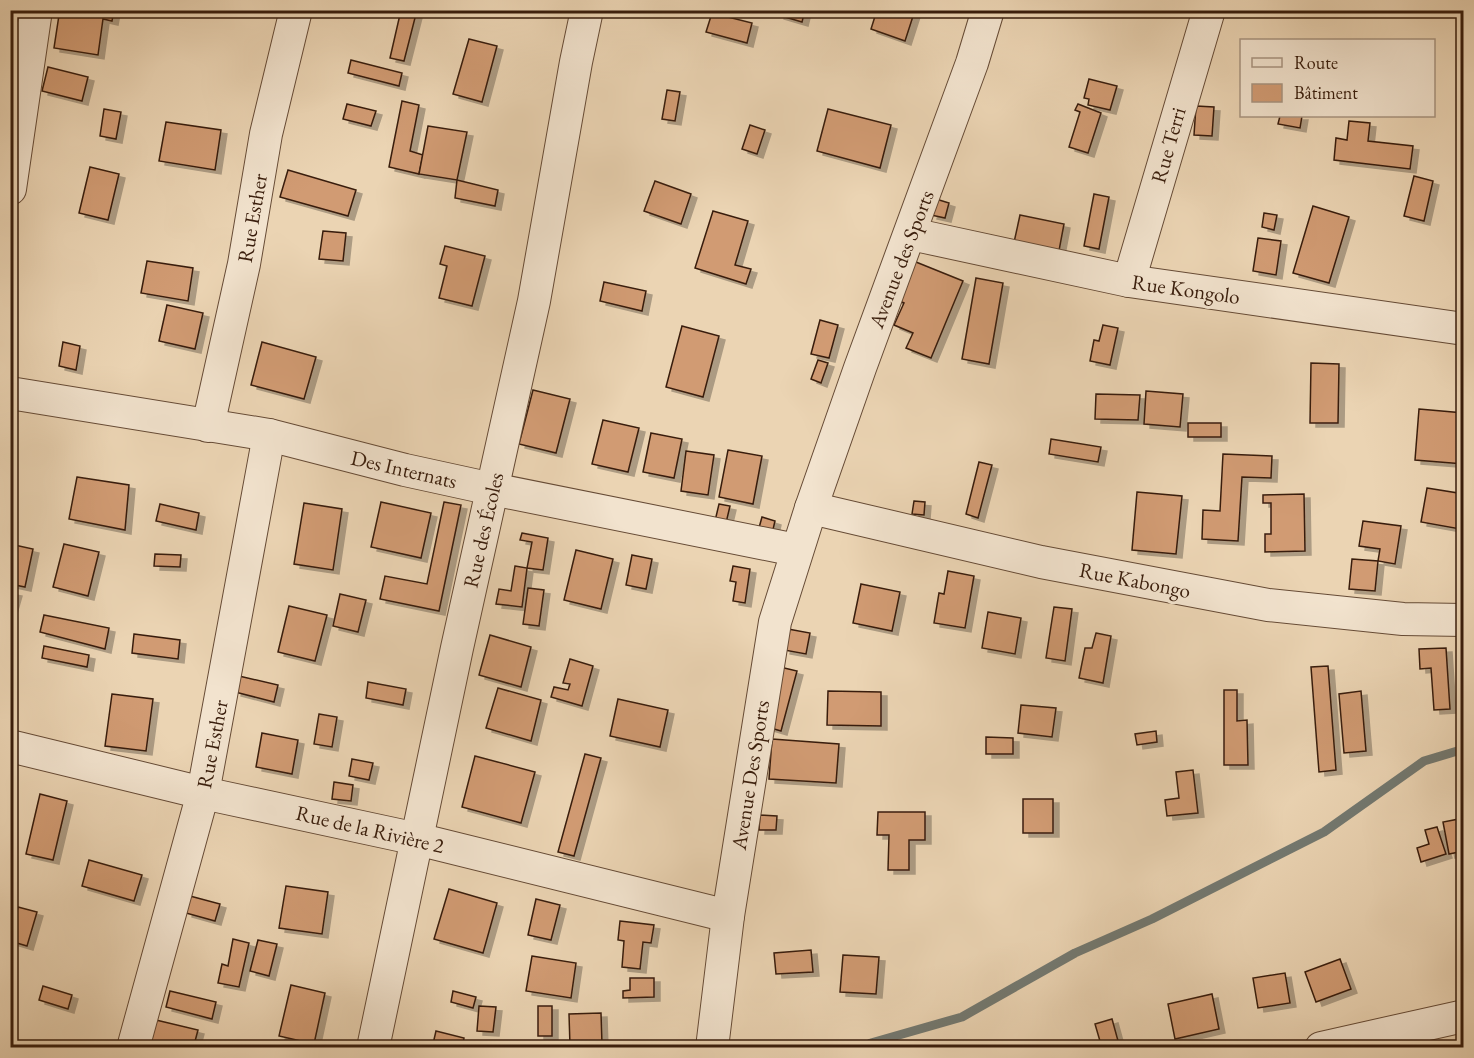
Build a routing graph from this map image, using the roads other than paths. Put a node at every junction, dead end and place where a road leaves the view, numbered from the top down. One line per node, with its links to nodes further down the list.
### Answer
1 (36, 10): 6 (street)
2 (296, 10): 11 (street, Rue Esther)
3 (587, 10): 13 (street, Rue des Écoles)
4 (988, 10): 7 (street, Avenue des Sports)
5 (1209, 10): 8 (street, Rue Terri)
6 (10, 189)
7 (911, 234): 8 (street, Rue Kongolo); 14 (street, Avenue des Sports)
8 (1129, 281): 9 (street, Rue Kongolo)
9 (1464, 329)
10 (10, 393): 11 (street, Des Internats)
11 (208, 426): 12 (street, Des Internats)
12 (269, 435): 13 (street, Des Internats); 18 (street, Rue Esther)
13 (492, 489): 15 (street, Des Internats); 19 (street, Rue des Écoles)
14 (811, 507): 15 (street, Avenue Des Sports); 16 (street, Rue Kabongo)
15 (796, 550): 20 (street, Avenue Des Sports)
16 (1464, 620)
17 (10, 746): 18 (street, Rue de la Rivière 2)
18 (203, 793): 19 (street, Rue de la Rivière 2); 22 (street, Rue Esther)
19 (417, 839): 20 (street, Rue de la Rivière 2); 23 (street, Rue des Écoles)
20 (728, 916): 24 (street, Avenue Des Sports)
21 (1464, 1017): 25 (street)
22 (133, 1047)
23 (373, 1047)
24 (711, 1047)
25 (1321, 1047)

